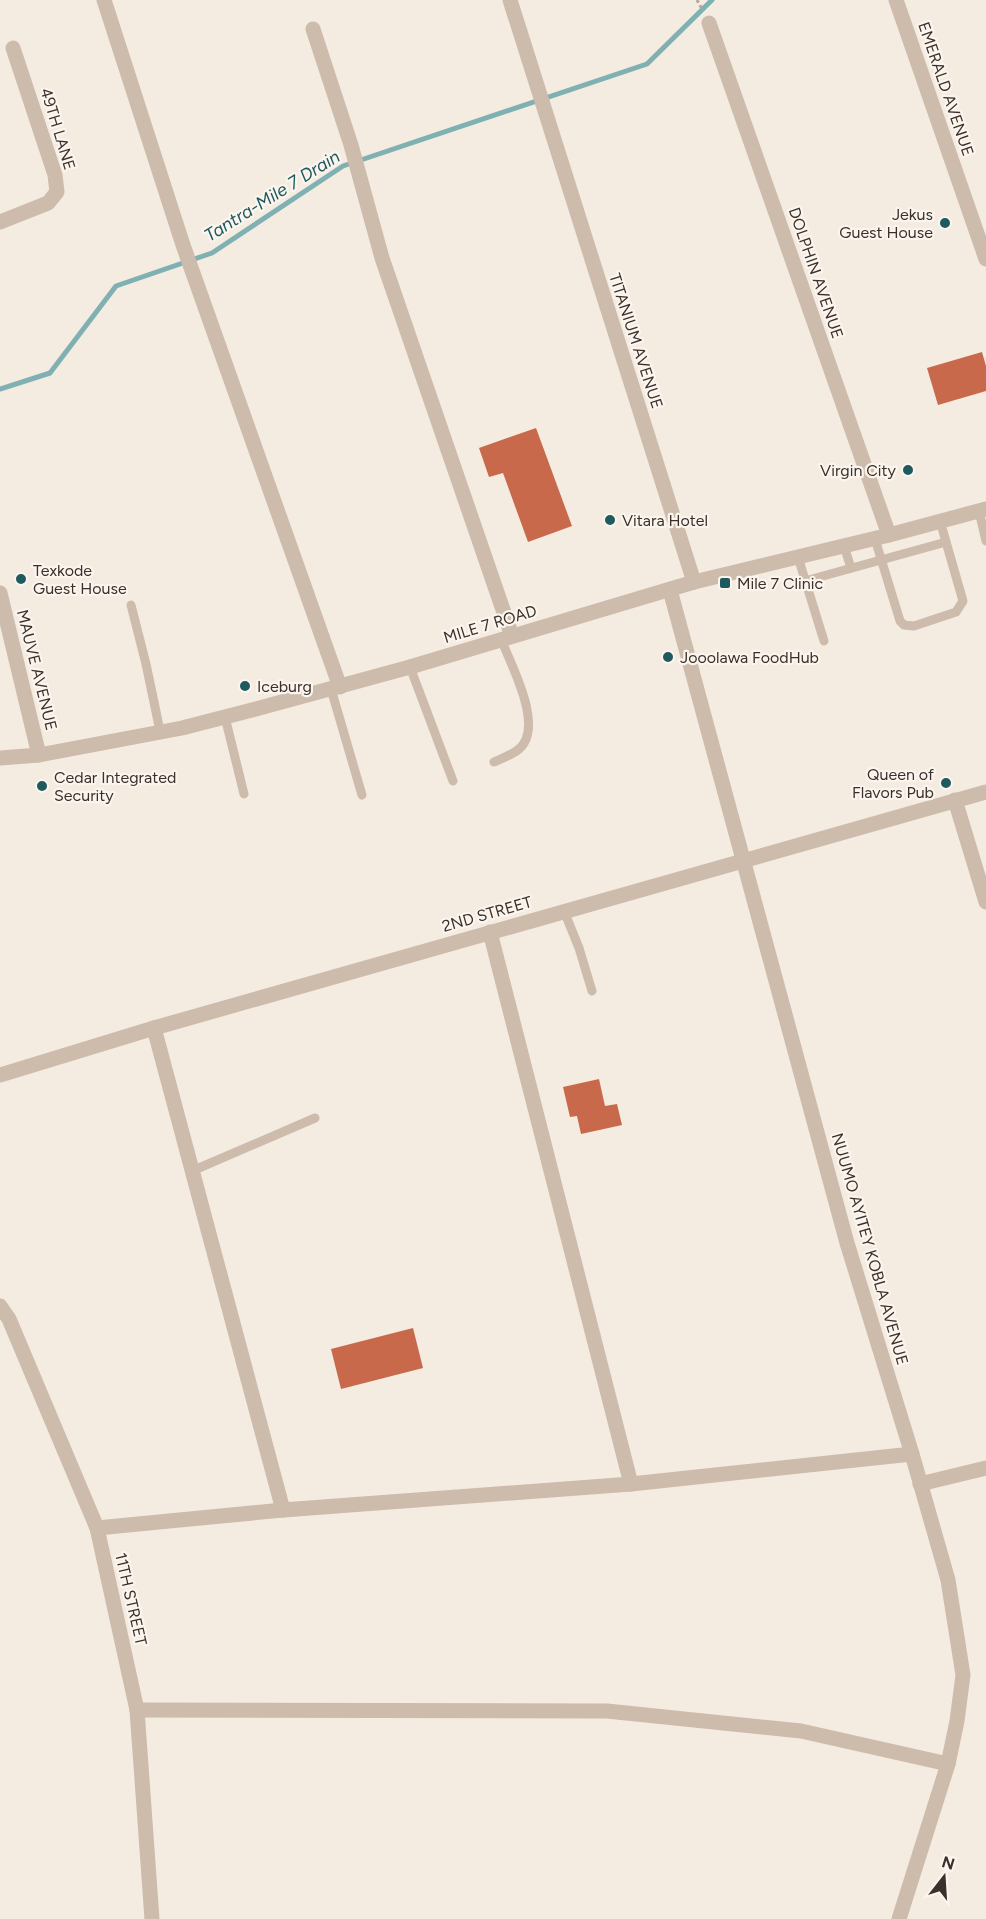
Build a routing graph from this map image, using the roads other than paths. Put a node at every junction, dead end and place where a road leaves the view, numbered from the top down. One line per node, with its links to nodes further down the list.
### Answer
1 (104, 0): 26 (street)
2 (510, 0): 19 (street, TITANIUM AVENUE)
3 (896, 0): 8 (street, EMERALD AVENUE)
4 (709, 23): 11 (street, DOLPHIN AVENUE)
5 (313, 30): 23 (street)
6 (13, 48): 7 (street, 49TH LANE)
7 (0, 222)
8 (986, 259)
9 (982, 510): 10 (street, MILE 7 ROAD); 12 (lane)
10 (940, 521): 11 (street, MILE 7 ROAD); 13 (lane)
11 (882, 537): 14 (street, MILE 7 ROAD); 16 (lane)
12 (986, 541)
13 (946, 542): 16 (lane); 16 (lane)
14 (844, 546): 15 (street, MILE 7 ROAD); 17 (lane)
15 (798, 557): 18 (lane); 19 (street, MILE 7 ROAD)
16 (881, 559): 17 (lane)
17 (851, 568): 18 (lane)
18 (805, 581): 24 (lane)
19 (694, 582): 20 (street, MILE 7 ROAD)
20 (670, 590): 23 (street, MILE 7 ROAD); 37 (street, NUUMO AYITEY KOBLA AVENUE)
21 (0, 593): 29 (street, MAUVE AVENUE)
22 (131, 605): 28 (lane)
23 (506, 638): 25 (street, MILE 7 ROAD); 31 (lane)
24 (824, 641)
25 (410, 667): 26 (street, MILE 7 ROAD); 32 (lane)
26 (335, 688): 27 (street, MILE 7 ROAD); 35 (lane)
27 (225, 717): 28 (street, MILE 7 ROAD); 34 (lane)
28 (160, 731): 29 (street, MILE 7 ROAD)
29 (39, 755): 30 (street, MILE 7 ROAD)
30 (0, 758)
31 (494, 762)
32 (453, 781)
33 (986, 792): 36 (street, 2ND STREET)
34 (244, 794)
35 (362, 795)
36 (955, 800): 37 (street, 2ND STREET); 38 (street)
37 (744, 860): 39 (street, 2ND STREET); 47 (street, NUUMO AYITEY KOBLA AVENUE)
38 (986, 902)
39 (564, 911): 40 (street, 2ND STREET); 41 (lane)
40 (490, 932): 42 (street, 2ND STREET); 49 (street)
41 (592, 991)
42 (154, 1028): 43 (street, 2ND STREET); 45 (street)
43 (0, 1075)
44 (315, 1118): 45 (lane)
45 (192, 1171): 51 (street)
46 (0, 1306): 52 (street, 11TH STREET)
47 (912, 1454): 49 (street); 50 (street, NUUMO AYITEY KOBLA AVENUE)
48 (986, 1468): 50 (street)
49 (631, 1484): 51 (street)
50 (920, 1484): 54 (street, NUUMO AYITEY KOBLA AVENUE)
51 (283, 1510): 52 (street)
52 (97, 1528): 53 (street, 11TH STREET)
53 (137, 1710): 54 (street); 55 (street, 11TH STREET)
54 (948, 1764): 56 (street, NUUMO AYITEY KOBLA AVENUE)
55 (152, 1919)
56 (900, 1919)

